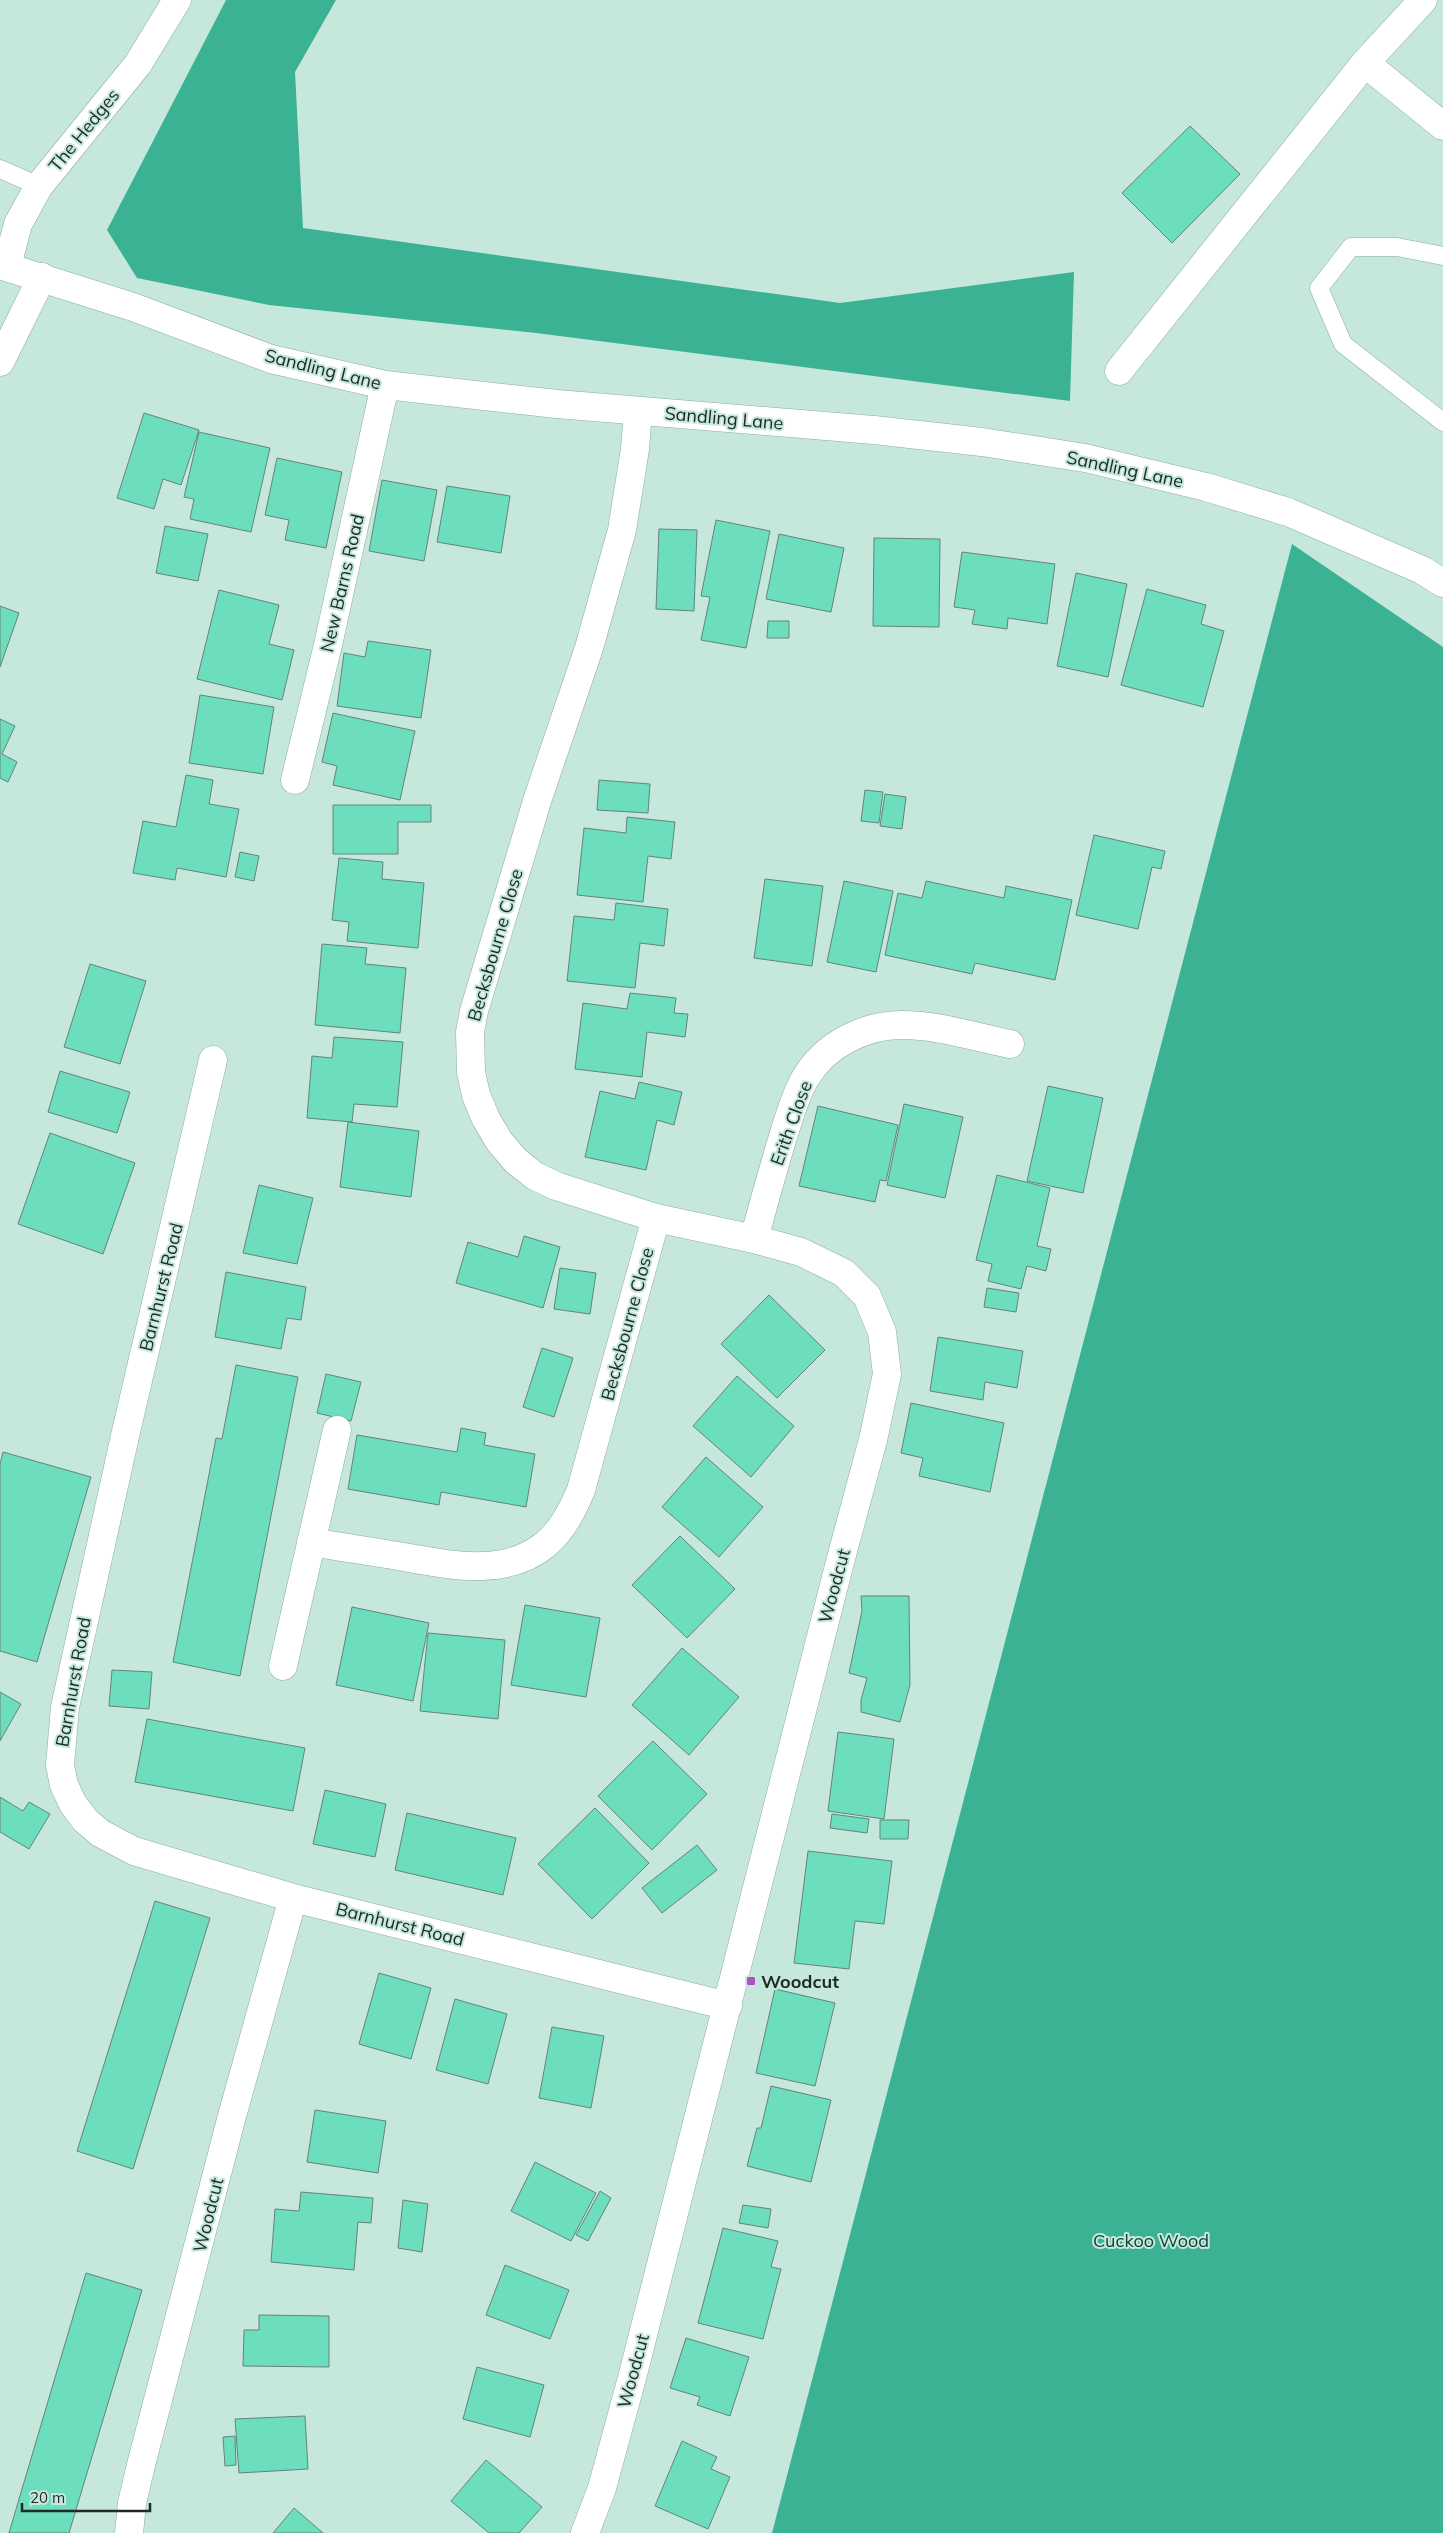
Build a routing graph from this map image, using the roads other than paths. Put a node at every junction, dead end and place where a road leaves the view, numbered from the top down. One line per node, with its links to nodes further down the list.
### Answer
1 (177, 0): 6 (street, The Hedges)
2 (1423, 0): 3 (street)
3 (1365, 63): 4 (street); 11 (street)
4 (1443, 126)
5 (0, 169): 6 (lane)
6 (38, 186): 8 (street, The Hedges)
7 (1443, 256): 14 (lane)
8 (3, 266): 9 (street, Sandling Lane)
9 (42, 277): 10 (street); 12 (street, Sandling Lane)
10 (0, 362)
11 (1119, 371)
12 (385, 385): 13 (street, Sandling Lane); 16 (street, New Barns Road)
13 (638, 411): 15 (street, Sandling Lane); 19 (street, Becksbourne Close)
14 (1443, 422)
15 (1443, 584)
16 (294, 780)
17 (1010, 1044): 20 (street, Erith Close)
18 (213, 1060): 24 (street, Barnhurst Road)
19 (656, 1218): 20 (street, Woodcut); 22 (street, Becksbourne Close)
20 (754, 1239): 25 (street, Woodcut)
21 (337, 1430): 22 (street)
22 (311, 1542): 23 (street)
23 (283, 1666)
24 (293, 1898): 25 (street, Barnhurst Road); 26 (street, Woodcut)
25 (728, 2006): 27 (street, Woodcut)
26 (129, 2533)
27 (586, 2533)

